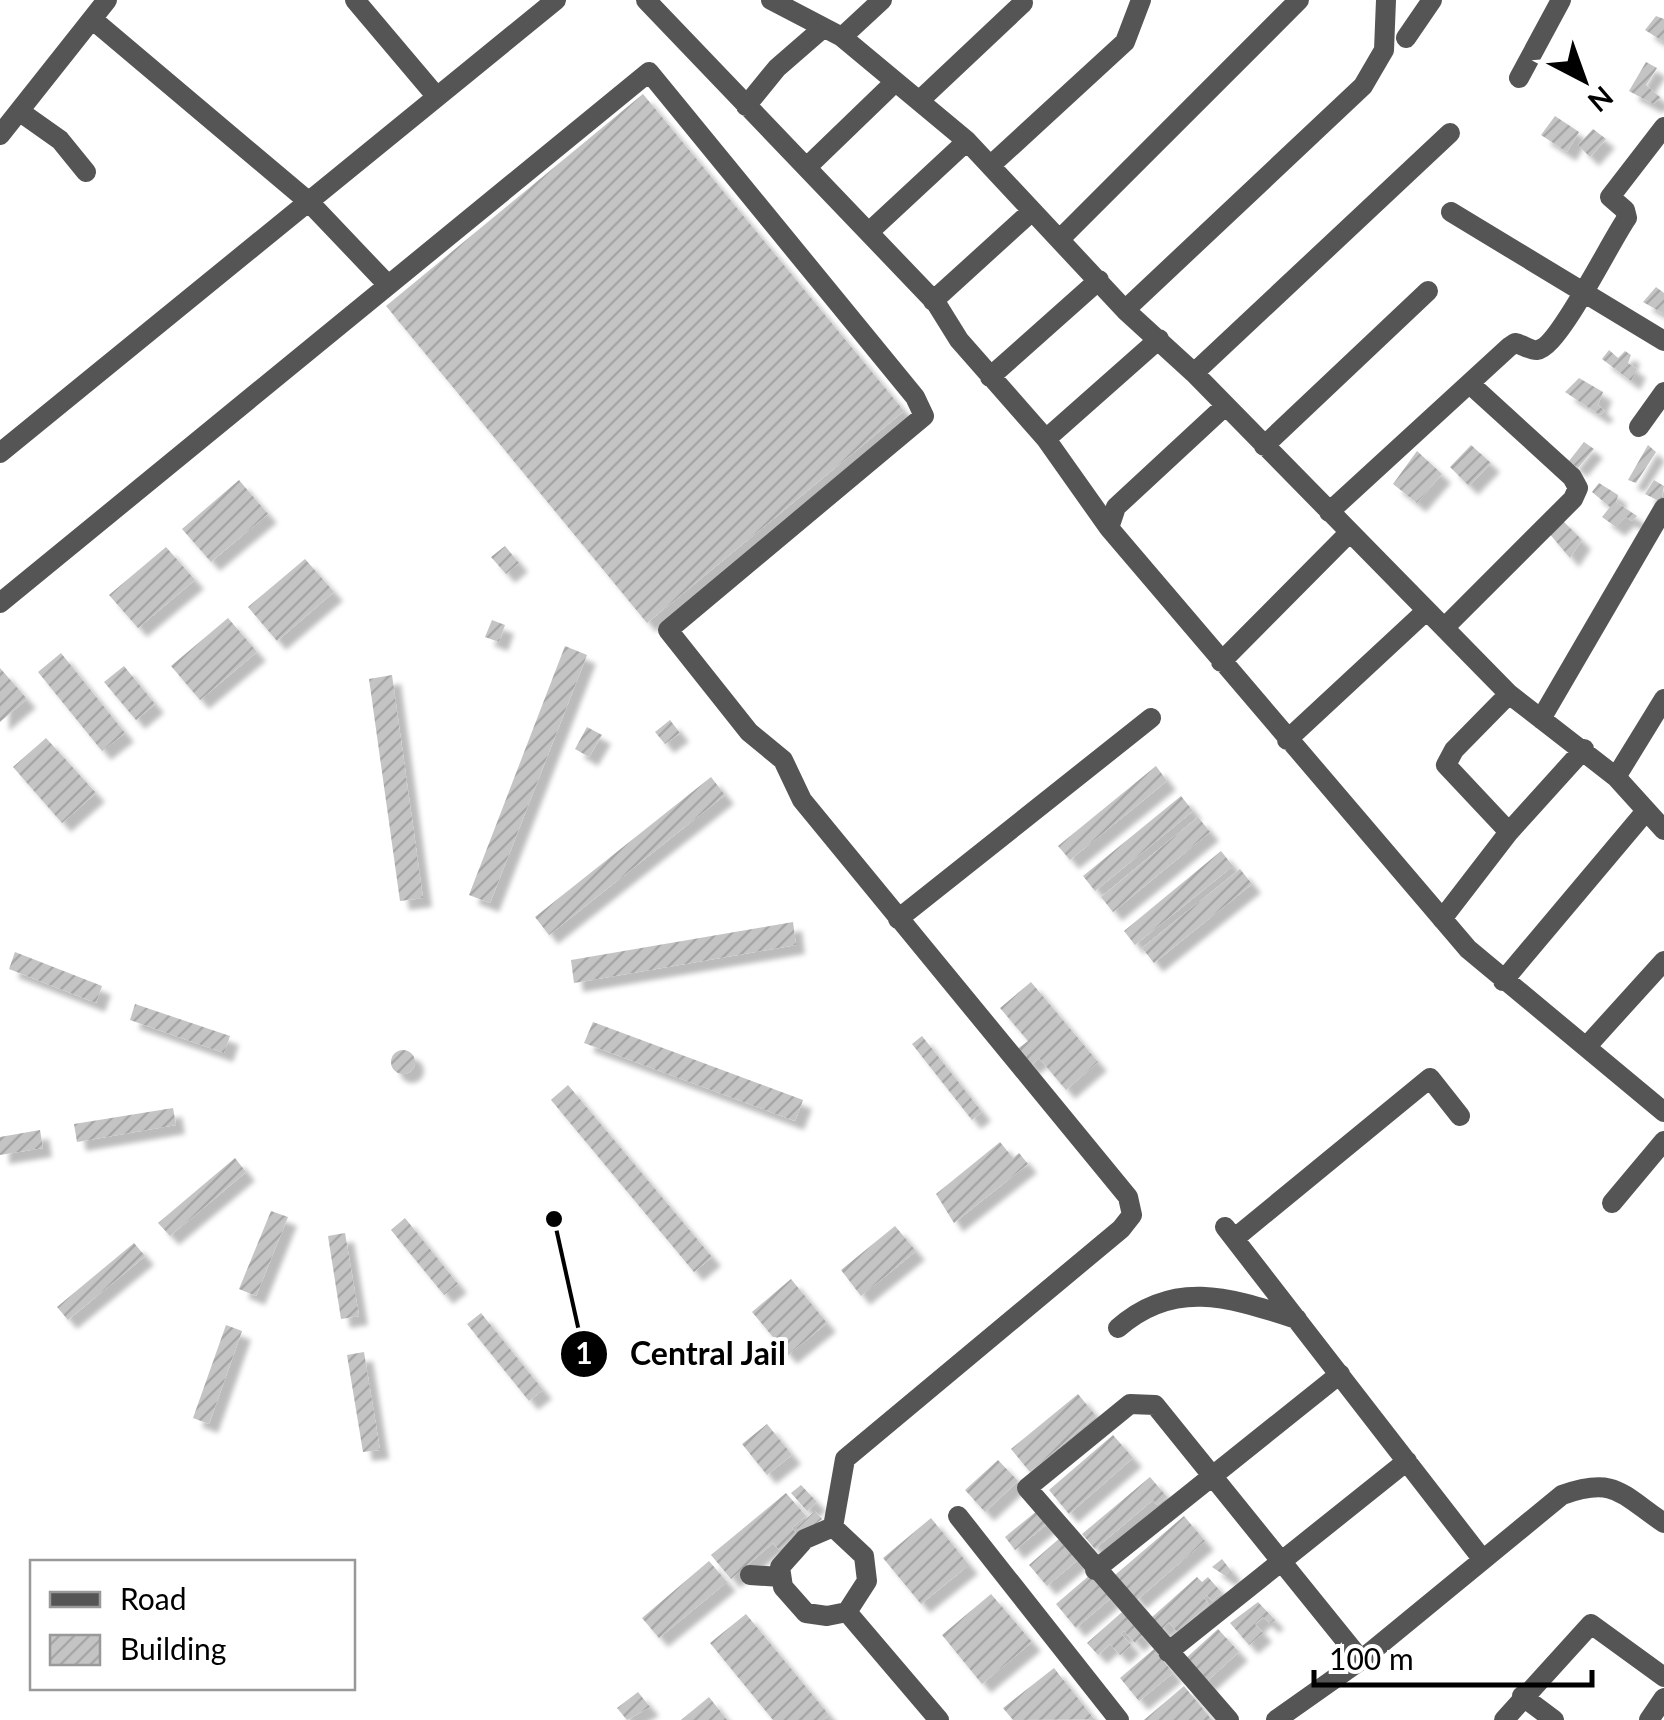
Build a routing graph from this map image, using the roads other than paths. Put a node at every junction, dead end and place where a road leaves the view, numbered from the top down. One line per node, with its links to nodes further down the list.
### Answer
1 (107, 0): 13 (street)
2 (355, 0): 18 (street)
3 (556, 0): 18 (street)
4 (646, 0): 20 (street)
5 (772, 0): 14 (street)
6 (882, 0): 14 (street)
7 (1141, 0): 26 (street)
8 (1299, 0): 33 (street)
9 (1386, 0): 39 (street)
10 (1432, 0): 15 (street)
11 (1561, 0): 16 (street)
12 (1022, 3): 19 (street)
13 (92, 19): 21 (street); 29 (street)
14 (833, 32): 17 (street); 20 (street)
15 (1406, 38)
16 (1519, 78)
17 (895, 82): 19 (street); 27 (street)
18 (437, 97): 29 (street)
19 (918, 101): 25 (street)
20 (746, 106): 27 (street)
21 (19, 111): 24 (street); 28 (street)
22 (1664, 126): 37 (street)
23 (1450, 133): 42 (street)
24 (0, 135)
25 (967, 141): 26 (street); 32 (street)
26 (991, 165): 30 (street)
27 (808, 166): 32 (street)
28 (86, 172)
29 (309, 202): 35 (street); 50 (street)
30 (1032, 211): 33 (street); 38 (street)
31 (1451, 212): 37 (street)
32 (869, 232): 38 (street)
33 (1062, 238): 34 (street)
34 (1099, 280): 39 (street); 43 (street)
35 (388, 286): 55 (street); 70 (street)
36 (1428, 291): 49 (street)
37 (1586, 292): 41 (street); 44 (street)
38 (933, 301): 43 (street)
39 (1125, 310): 40 (street)
40 (1159, 339): 42 (street); 48 (street)
41 (1664, 341)
42 (1194, 372): 46 (street)
43 (990, 376): 48 (street)
44 (1470, 384): 52 (street); 57 (street)
45 (1664, 392): 47 (street)
46 (1224, 408): 49 (street); 53 (street)
47 (1640, 427)
48 (1046, 440): 53 (street)
49 (1264, 446): 52 (street)
50 (0, 452)
51 (1664, 508): 62 (street)
52 (1329, 512): 54 (street)
53 (1109, 528): 58 (street)
54 (1349, 533): 56 (street); 58 (street)
55 (0, 602)
56 (1426, 611): 57 (street); 63 (street)
57 (1444, 628): 59 (street)
58 (1221, 662): 63 (street)
59 (1509, 694): 62 (street); 68 (street)
60 (1664, 698): 65 (street)
61 (1151, 718): 70 (street)
62 (1541, 719): 64 (street)
63 (1286, 740): 69 (street)
64 (1584, 750): 65 (street); 68 (street)
65 (1616, 776): 66 (street)
66 (1646, 811): 67 (street); 72 (street)
67 (1664, 830)
68 (1509, 832): 69 (street)
69 (1442, 919): 72 (street)
70 (898, 920): 85 (street)
71 (1664, 961): 73 (street)
72 (1503, 981): 73 (street)
73 (1588, 1046): 74 (street)
74 (1664, 1112)
75 (1460, 1116): 78 (street)
76 (1664, 1141): 77 (street)
77 (1612, 1203)
78 (1297, 1319): 79 (street); 80 (street)
79 (1118, 1328)
80 (1340, 1374): 81 (street); 82 (street)
81 (1407, 1461): 86 (street); 87 (street)
82 (1213, 1476): 87 (street); 88 (street); 88 (street)
83 (958, 1516): 98 (street)
84 (1664, 1523): 86 (street)
85 (833, 1527): 90 (street); 91 (street)
86 (1483, 1560): 93 (street)
87 (1283, 1562): 92 (street); 93 (street)
88 (1095, 1570): 92 (street)
89 (750, 1575): 90 (street)
90 (781, 1577): 91 (street)
91 (848, 1612): 97 (street)
92 (1168, 1652): 99 (street)
93 (1361, 1660): 100 (street)
94 (1664, 1678): 95 (street)
95 (1522, 1696): 101 (street); 102 (street)
96 (1664, 1698): 103 (street)
97 (939, 1720)
98 (1118, 1720)
99 (1229, 1720)
100 (1276, 1720)
101 (1504, 1720)
102 (1554, 1720)
103 (1649, 1720)

